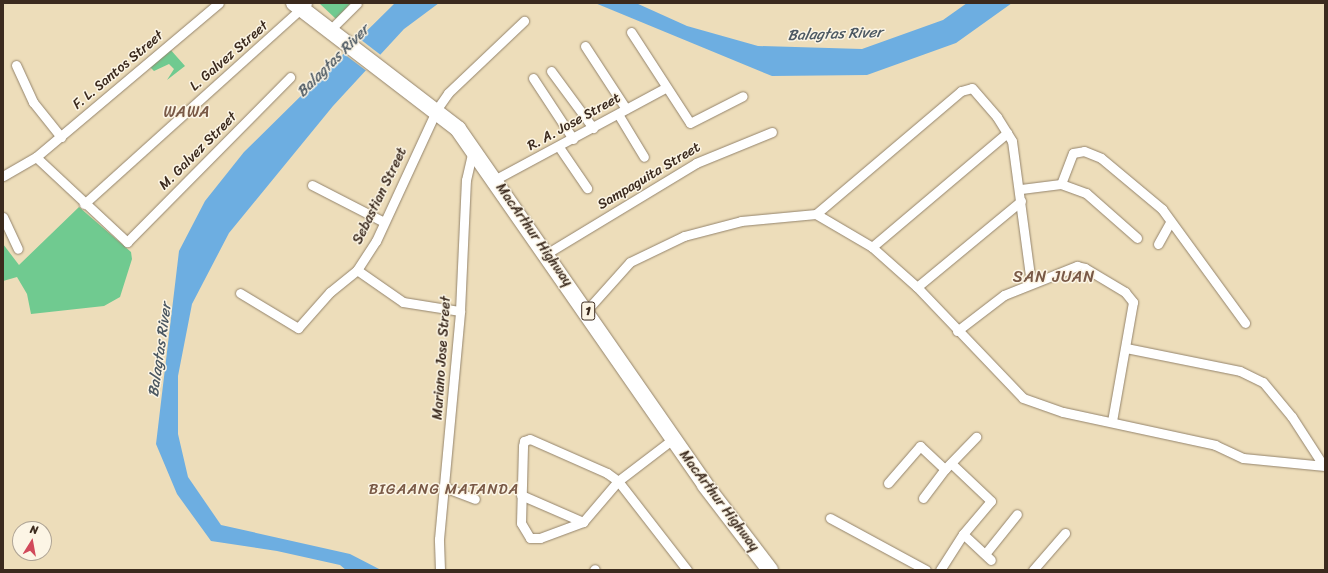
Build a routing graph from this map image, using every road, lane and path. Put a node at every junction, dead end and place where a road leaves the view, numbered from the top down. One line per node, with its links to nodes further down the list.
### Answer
1 (219, 3): 20 (street, F. L. Santos Street)
2 (357, 3): 5 (street)
3 (301, 5): 5 (highway, MacArthur Highway / 1); 33 (street, L. Galvez Street)
4 (524, 21): 14 (street, Sebastian Street)
5 (334, 32): 14 (highway, MacArthur Highway / 1)
6 (631, 32): 12 (street)
7 (586, 46): 15 (street)
8 (16, 65): 20 (street)
9 (551, 71): 17 (street)
10 (290, 77): 33 (street, M. Galvez Street)
11 (533, 78): 21 (street)
12 (665, 88): 13 (street); 15 (street, R. A. Jose Street)
13 (743, 96)
14 (437, 109): 23 (highway, MacArthur Highway / 1); 36 (street, Sebastian Street)
15 (626, 109): 16 (street, R. A. Jose Street)
16 (618, 114): 17 (street, R. A. Jose Street); 25 (street)
17 (592, 128): 21 (street, R. A. Jose Street)
18 (772, 132): 42 (street, Sampaguita Street)
19 (1007, 133): 31 (street); 34 (street); 40 (street)
20 (61, 137): 24 (street, F. L. Santos Street)
21 (573, 139): 22 (street, R. A. Jose Street)
22 (559, 147): 27 (street, R. A. Jose Street); 30 (street)
23 (474, 148): 27 (highway, MacArthur Highway / 1); 48 (street, Mariano Jose Street)
24 (36, 157): 26 (street, F. L. Santos Street); 33 (street)
25 (644, 157)
26 (3, 176)
27 (496, 179): 42 (highway, MacArthur Highway / 1)
28 (1061, 184): 31 (street); 37 (street); 38 (street)
29 (312, 185): 36 (street)
30 (587, 188)
31 (1021, 189): 32 (street)
32 (1021, 201): 44 (street); 45 (street)
33 (84, 204)
34 (816, 214): 40 (street); 47 (street)
35 (3, 217): 41 (street)
36 (384, 222): 43 (street, Sebastian Street)
37 (1170, 222): 39 (street); 49 (street)
38 (1137, 238)
39 (1158, 244)
40 (872, 247): 45 (street)
41 (18, 249)
42 (546, 254): 47 (highway, MacArthur Highway / 1)
43 (357, 270): 46 (street, Sebastian Street); 48 (street)
44 (1032, 283): 50 (street); 51 (street)
45 (917, 287): 50 (street)
46 (240, 293)
47 (587, 310): 54 (highway, MacArthur Highway / 1)
48 (460, 311): 59 (street, Mariano Jose Street)
49 (1245, 323)
50 (957, 331): 52 (street)
51 (1126, 348): 52 (street); 55 (street)
52 (1112, 421): 55 (street)
53 (976, 437): 56 (street)
54 (674, 440): 57 (street); 71 (highway, MacArthur Highway / 1)
55 (1324, 465)
56 (948, 466): 58 (street); 61 (street); 67 (street)
57 (618, 481): 60 (street); 65 (street); 70 (street)
58 (888, 483)
59 (444, 487): 62 (street); 69 (street, Mariano Jose Street)
60 (521, 495): 65 (street); 65 (street)
61 (923, 498)
62 (475, 500)
63 (1017, 514): 67 (street)
64 (830, 518): 72 (street)
65 (583, 522)
66 (1065, 533): 68 (street)
67 (963, 534): 73 (street)
68 (1039, 568)
69 (440, 570)
70 (687, 570)
71 (770, 570)
72 (926, 570)
73 (940, 570)

